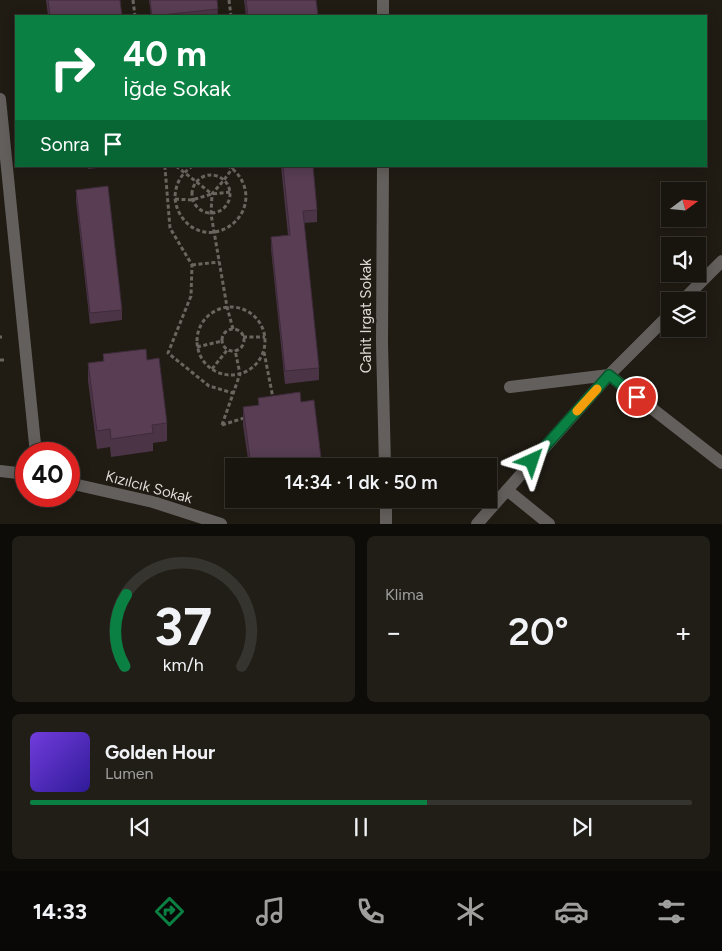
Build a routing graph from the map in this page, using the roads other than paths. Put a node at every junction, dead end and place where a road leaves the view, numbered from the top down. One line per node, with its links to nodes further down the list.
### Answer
1 (383, 0): 2 (street)
2 (383, 15)
3 (0, 98): 10 (street)
4 (382, 167): 11 (street, Cahit Irgat Sokak)
5 (722, 262): 6 (street)
6 (691, 292)
7 (661, 323): 8 (street)
8 (609, 375): 9 (street); 12 (street); 16 (street)
9 (510, 387)
10 (35, 442)
11 (385, 458)
12 (722, 463)
13 (0, 471): 14 (street)
14 (15, 473)
15 (80, 485): 18 (street, Kızılcık Sokak)
16 (507, 490): 20 (street); 21 (street)
17 (386, 508): 19 (street)
18 (221, 524)
19 (386, 524)
20 (477, 524)
21 (549, 524)

